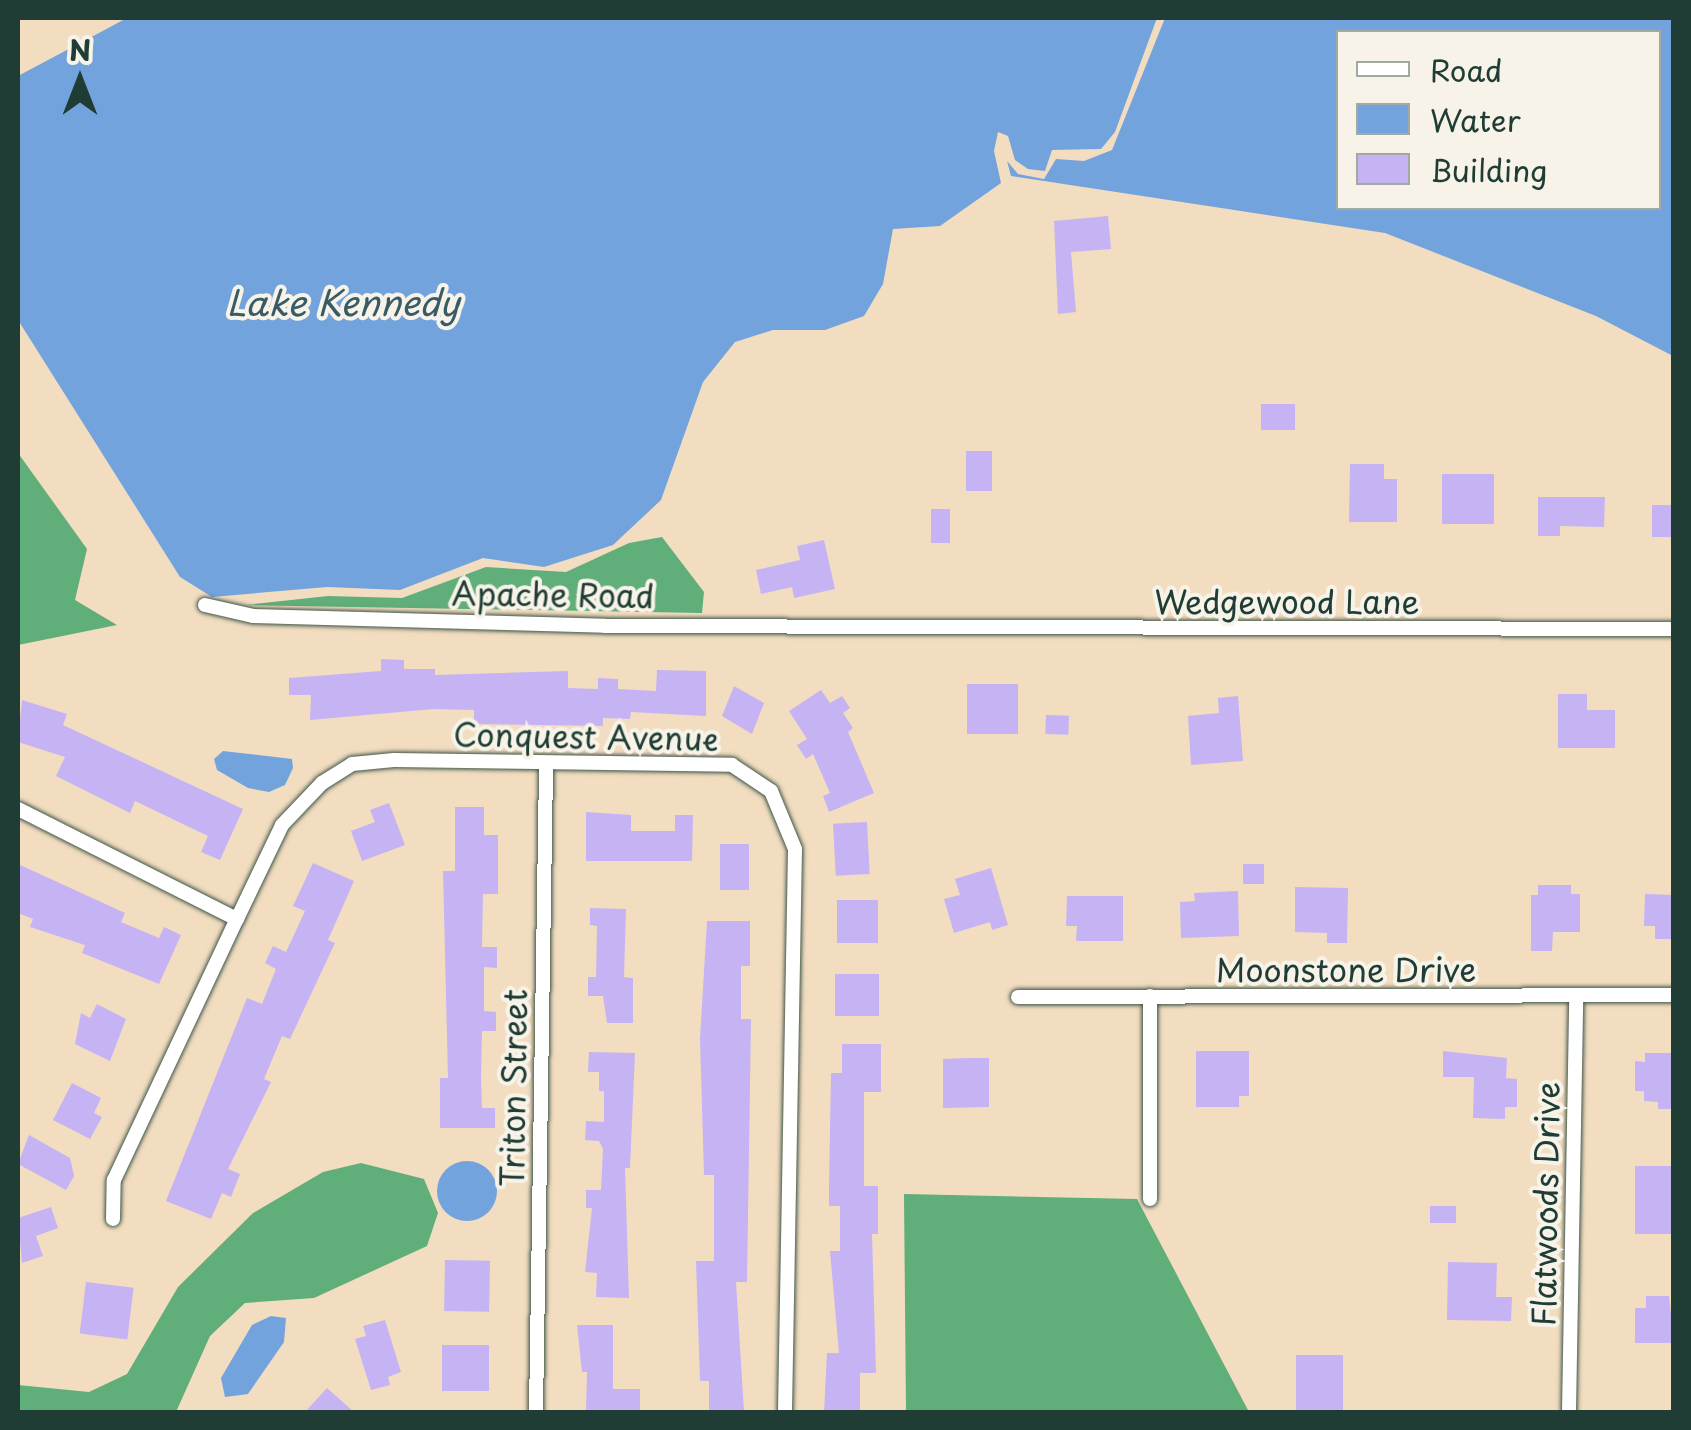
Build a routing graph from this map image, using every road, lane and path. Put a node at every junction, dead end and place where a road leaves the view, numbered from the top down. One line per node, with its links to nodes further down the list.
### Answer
1 (205, 605): 2 (street, Apache Road)
2 (900, 628): 3 (street, Wedgewood Lane)
3 (1674, 629)
4 (546, 765): 6 (street, Conquest Avenue); 13 (street, Triton Street); 14 (street, Conquest Avenue)
5 (18, 809): 6 (street)
6 (237, 919): 12 (street, Conquest Avenue)
7 (1150, 996): 8 (street, Moonstone Drive); 10 (street, Moonstone Drive); 11 (street)
8 (1576, 996): 9 (street, Moonstone Drive); 15 (street, Flatwoods Drive)
9 (1674, 996)
10 (1018, 997)
11 (1150, 1199)
12 (112, 1219)
13 (536, 1412)
14 (785, 1412)
15 (1569, 1412)

